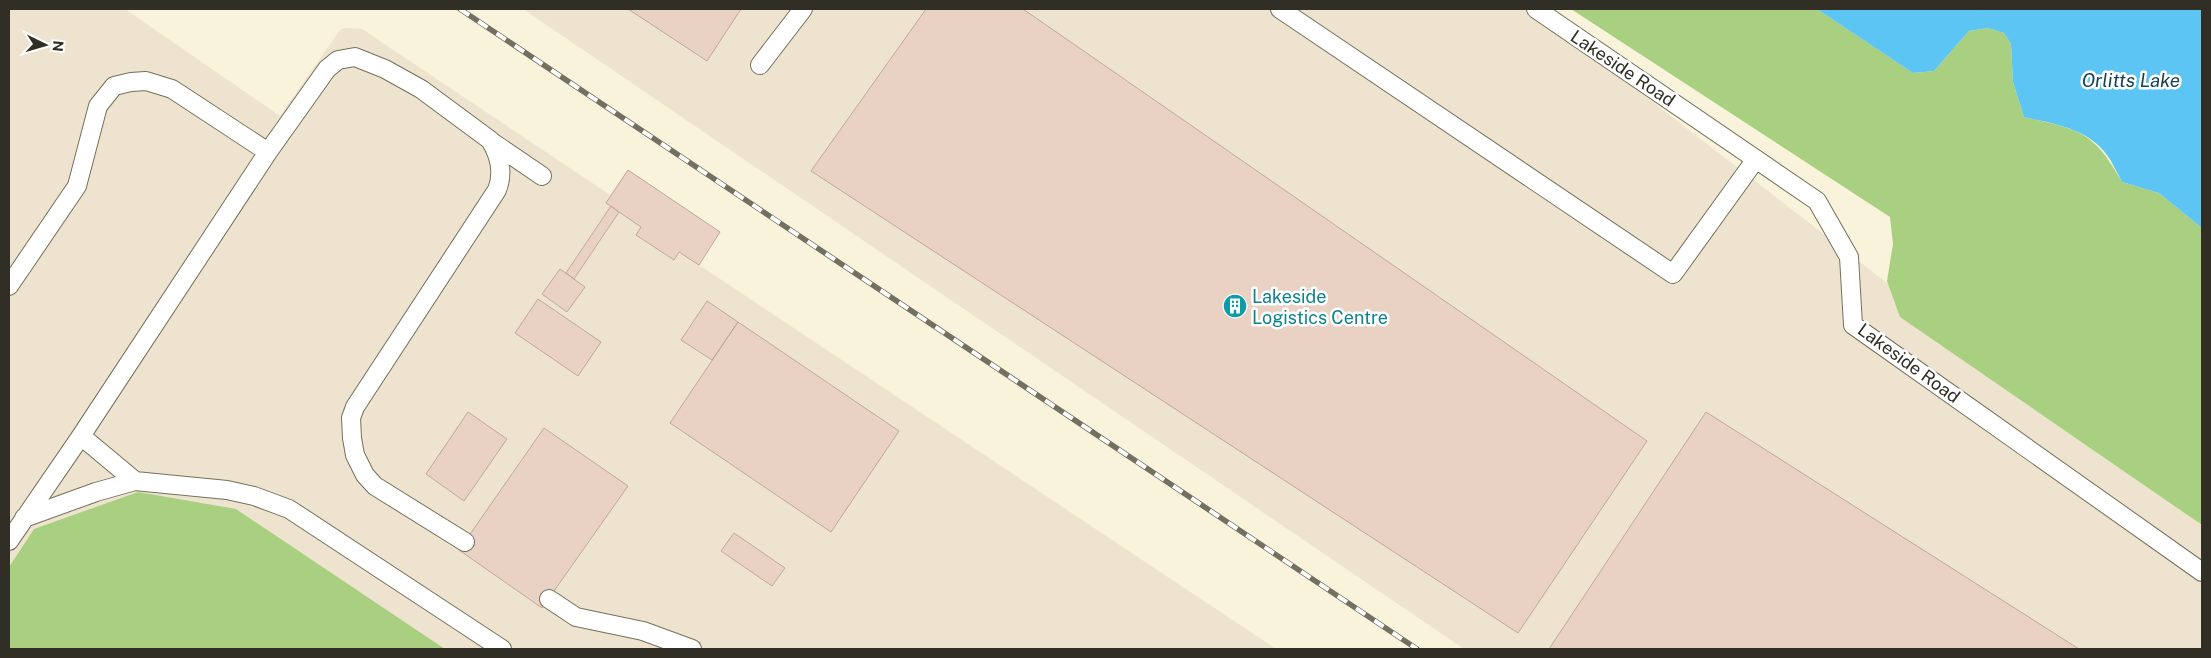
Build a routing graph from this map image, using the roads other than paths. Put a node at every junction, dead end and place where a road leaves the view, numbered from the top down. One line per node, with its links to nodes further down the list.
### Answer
1 (803, 9): 4 (lane)
2 (1280, 9): 7 (lane)
3 (1536, 9): 7 (lane, Lakeside Road)
4 (760, 65)
5 (490, 140): 6 (lane); 8 (lane); 14 (lane)
6 (268, 152): 9 (lane); 10 (lane)
7 (1756, 159): 15 (lane, Lakeside Road)
8 (542, 176)
9 (9, 286)
10 (82, 436): 11 (lane); 12 (lane)
11 (135, 481): 12 (lane); 17 (lane)
12 (24, 518): 13 (lane)
13 (9, 541)
14 (465, 542)
15 (2202, 572)
16 (549, 599): 18 (lane)
17 (502, 649)
18 (692, 649)

